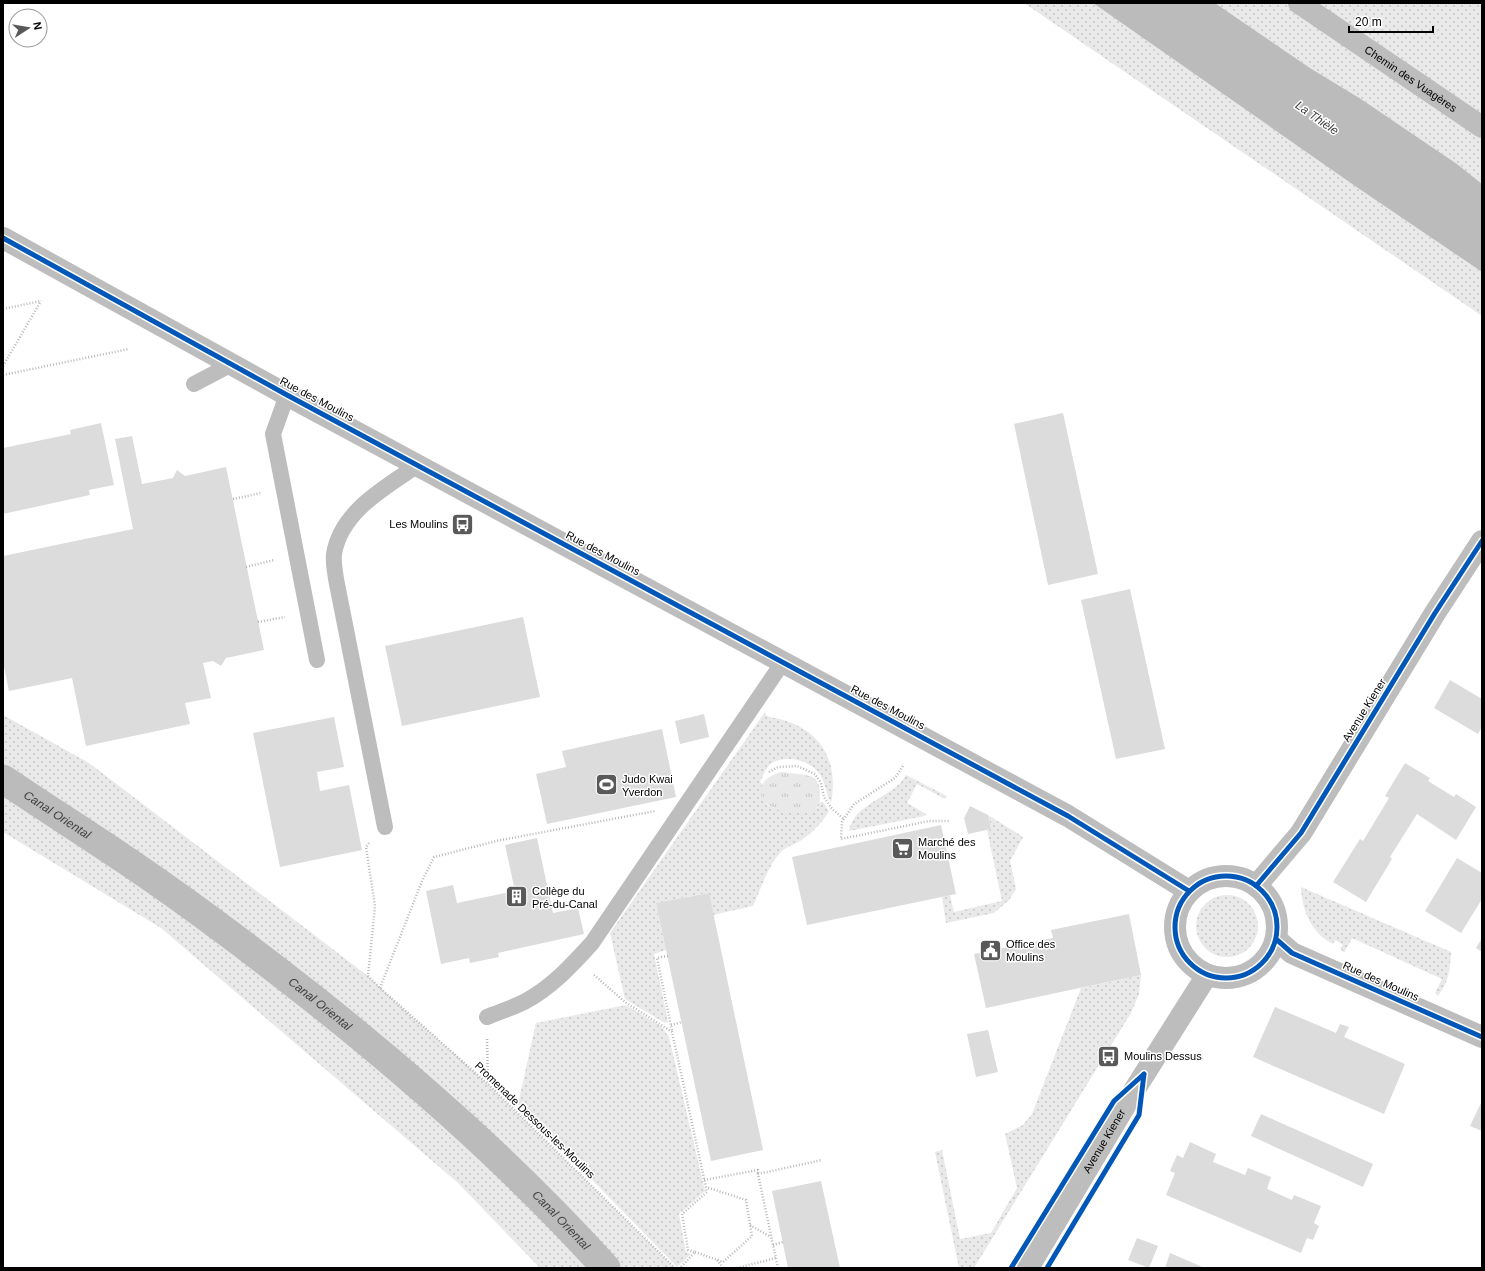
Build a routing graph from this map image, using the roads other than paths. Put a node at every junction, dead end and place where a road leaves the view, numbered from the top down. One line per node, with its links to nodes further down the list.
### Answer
1 (1299, 3): 2 (street, Chemin des Vuagères)
2 (1482, 127)
3 (3, 238): 4 (street, Rue des Moulins)
4 (232, 364): 5 (lane); 6 (street, Rue des Moulins)
5 (194, 384)
6 (287, 395): 7 (street, Rue des Moulins); 9 (lane)
7 (418, 465): 10 (street, Rue des Moulins); 11 (lane)
8 (1482, 541): 12 (street, Avenue Kiener)
9 (316, 660)
10 (783, 662): 13 (street, Rue des Moulins); 16 (lane)
11 (385, 827)
12 (1256, 886): 13 (street); 14 (street)
13 (1189, 891): 15 (street)
14 (1276, 939): 15 (street); 17 (street, Rue des Moulins)
15 (1207, 975): 18 (street, Avenue Kiener)
16 (487, 1018)
17 (1482, 1037)
18 (1028, 1268)

